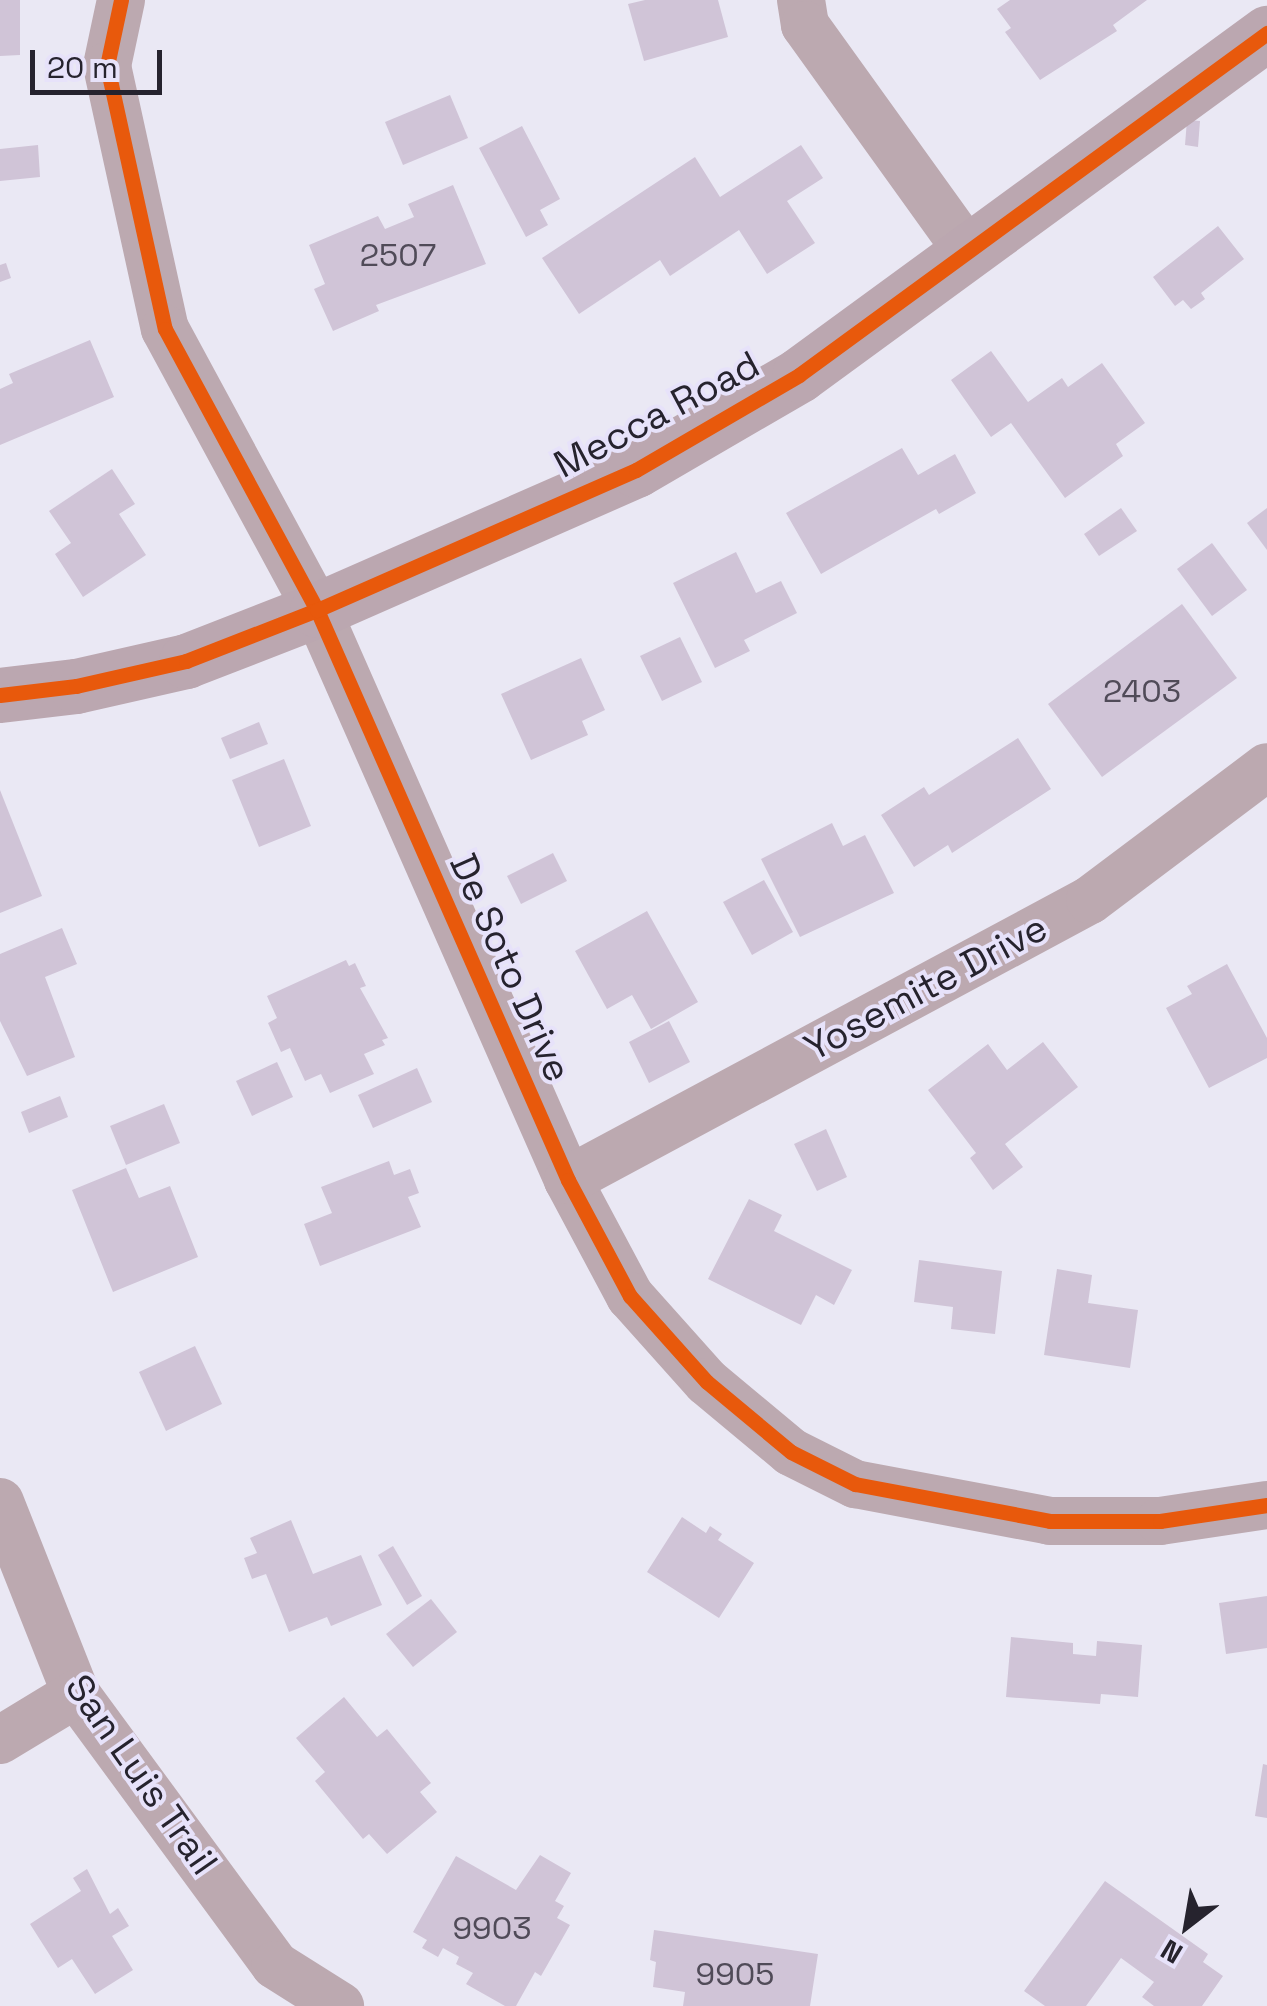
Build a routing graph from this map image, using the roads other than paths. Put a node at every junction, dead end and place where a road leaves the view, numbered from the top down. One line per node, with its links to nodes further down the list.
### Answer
1 (121, 0): 5 (street, De Soto Drive)
2 (801, 0): 4 (street)
3 (1267, 34): 4 (street, Mecca Road)
4 (968, 252): 5 (street, Mecca Road)
5 (317, 610): 6 (street, Mecca Road); 8 (street, De Soto Drive)
6 (0, 695)
7 (1267, 767): 8 (street, Yosemite Drive)
8 (568, 1180): 10 (street, De Soto Drive)
9 (0, 1502): 11 (street, San Luis Trail)
10 (1267, 1505)
11 (76, 1694): 12 (street); 13 (street, San Luis Trail)
12 (0, 1740)
13 (340, 2006)

